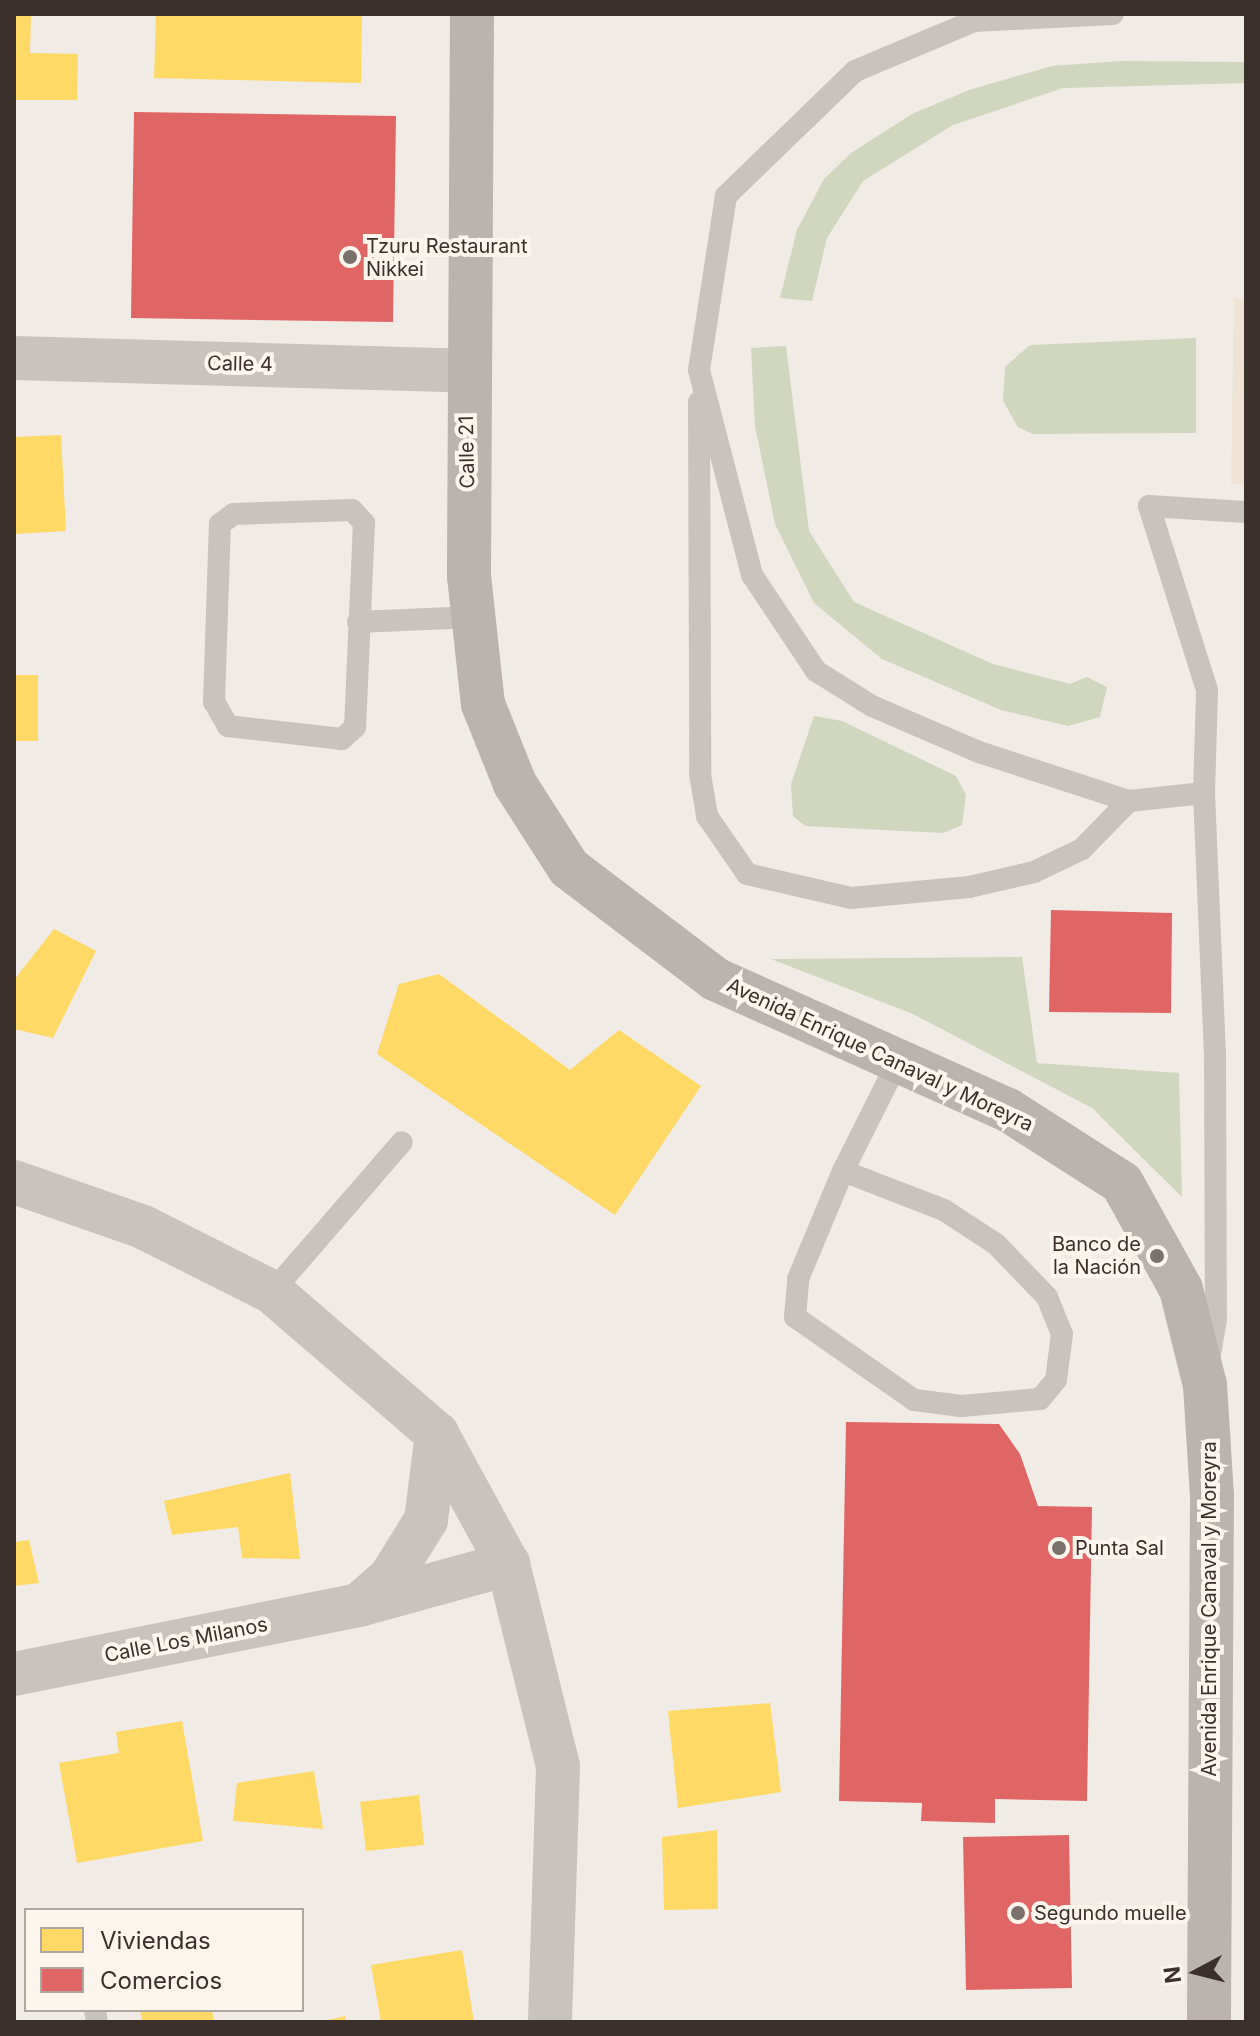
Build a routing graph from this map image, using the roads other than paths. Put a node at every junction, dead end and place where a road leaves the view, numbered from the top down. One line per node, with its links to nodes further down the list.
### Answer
1 (472, 14): 5 (street, Calle 21)
2 (1113, 14): 4 (lane)
3 (14, 358): 5 (street, Calle 4)
4 (699, 370): 10 (lane); 10 (lane)
5 (466, 371): 7 (street, Calle 21)
6 (1246, 512): 9 (lane)
7 (474, 617): 8 (lane); 11 (street, Calle 21)
8 (358, 622): 8 (lane)
9 (1204, 793): 10 (lane); 17 (lane)
10 (1129, 801)
11 (569, 868): 12 (street, Avenida Enrique Canaval y Moreyra)
12 (898, 1061): 14 (lane); 17 (street, Avenida Enrique Canaval y Moreyra)
13 (402, 1142): 16 (lane)
14 (843, 1171): 14 (lane)
15 (14, 1182): 16 (street)
16 (272, 1292): 18 (street)
17 (1205, 1385): 19 (street, Avenida Enrique Canaval y Moreyra)
18 (437, 1434): 20 (street); 21 (street, Calle Los Milanos)
19 (1229, 1494): 24 (street, Avenida Enrique Canaval y Moreyra)
20 (508, 1564): 21 (street, Calle Los Milanos); 23 (street)
21 (359, 1605): 22 (street, Calle Los Milanos)
22 (14, 1674)
23 (550, 2022)
24 (1209, 2022)

